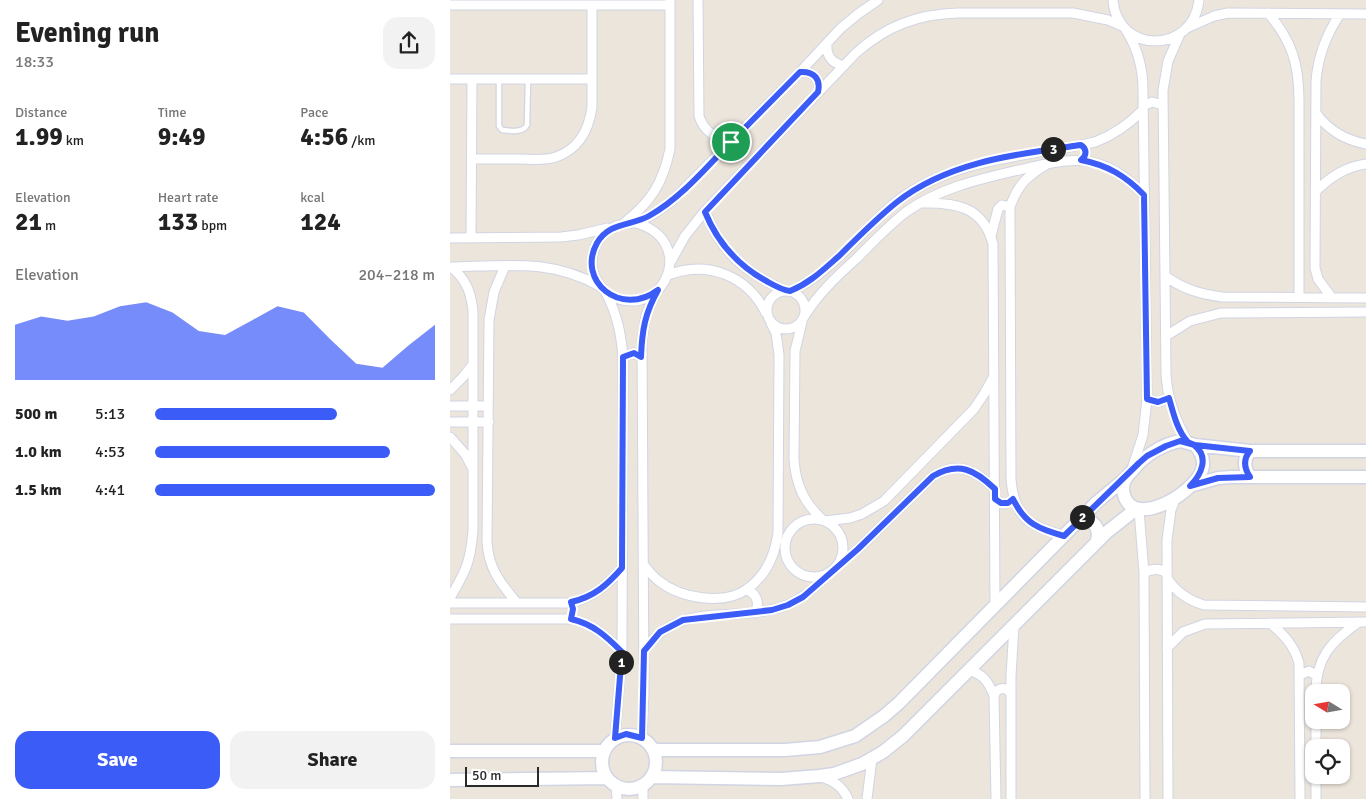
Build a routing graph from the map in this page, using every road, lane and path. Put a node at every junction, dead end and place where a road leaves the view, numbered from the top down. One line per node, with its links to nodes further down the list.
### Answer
1 (698, 0): 27 (street)
2 (877, 0): 13 (street)
3 (1113, 0): 11 (street)
4 (1199, 0): 12 (street)
5 (670, 3): 7 (street); 39 (street)
6 (450, 5): 7 (street)
7 (592, 5): 20 (street)
8 (1268, 13): 9 (street); 12 (street); 23 (street)
9 (1340, 14): 10 (street); 22 (street)
10 (1366, 14)
11 (1125, 28): 12 (street); 14 (street); 25 (street)
12 (1184, 31): 24 (street)
13 (827, 43): 14 (street); 15 (street)
14 (844, 66): 21 (street)
15 (800, 72): 21 (street); 27 (street)
16 (450, 78): 18 (street)
17 (499, 78): 18 (street); 19 (street); 19 (lane)
18 (472, 79): 30 (street)
19 (528, 79): 20 (street)
20 (592, 79): 30 (street)
21 (818, 92): 38 (street)
22 (1316, 100): 23 (street); 26 (street)
23 (1300, 101): 54 (street)
24 (1163, 105): 25 (street); 49 (street)
25 (1143, 108): 29 (street); 35 (street)
26 (1316, 113): 28 (street); 34 (street)
27 (731, 142): 40 (street)
28 (1366, 144)
29 (1081, 145): 31 (street); 52 (street)
30 (472, 159): 44 (street)
31 (1081, 160): 32 (street); 35 (street)
32 (1050, 163): 36 (street); 37 (street)
33 (1366, 164): 34 (street)
34 (1315, 192): 55 (street)
35 (1144, 195): 68 (street)
36 (920, 203): 42 (street); 59 (street)
37 (1010, 207): 42 (street); 87 (street)
38 (705, 212): 45 (street); 52 (street)
39 (624, 223): 40 (street); 41 (street)
40 (636, 223): 45 (street)
41 (613, 227): 44 (street); 50 (street)
42 (991, 236): 65 (street)
43 (450, 238): 44 (street)
44 (470, 238)
45 (670, 264): 48 (street)
46 (504, 266): 47 (street); 50 (street); 71 (street)
47 (450, 267): 64 (street)
48 (668, 275): 51 (street); 60 (street)
49 (1165, 276): 53 (street); 61 (street)
50 (603, 289): 51 (street); 62 (street)
51 (658, 290): 63 (street)
52 (788, 291): 59 (street); 60 (street)
53 (1222, 297): 54 (street); 58 (street)
54 (1299, 297): 55 (street)
55 (1332, 298): 56 (street)
56 (1366, 298)
57 (1366, 312): 58 (street)
58 (1221, 313): 61 (street)
59 (804, 318): 60 (street); 90 (street)
60 (770, 320): 91 (street)
61 (1166, 336): 67 (street)
62 (623, 357): 63 (street); 100 (street)
63 (641, 357): 98 (street)
64 (473, 363): 66 (street); 70 (street)
65 (995, 374): 84 (street); 90 (street)
66 (450, 390)
67 (1169, 398): 68 (street); 76 (street)
68 (1147, 399): 80 (street)
69 (450, 406): 70 (street)
70 (473, 406): 71 (street); 73 (street)
71 (488, 406): 74 (street)
72 (450, 422): 73 (street)
73 (473, 422): 74 (street); 79 (street)
74 (488, 422): 96 (street)
75 (450, 437): 79 (street)
76 (1191, 444): 77 (street); 80 (street); 83 (street)
77 (1250, 451): 78 (street); 81 (street)
78 (1366, 451)
79 (473, 470): 95 (street)
80 (1129, 474): 88 (street); 89 (street)
81 (1250, 477): 82 (street); 83 (street)
82 (1366, 477)
83 (1190, 486): 85 (street)
84 (995, 489): 86 (street); 99 (street)
85 (1176, 497): 88 (street); 103 (street)
86 (995, 499): 87 (street); 109 (street)
87 (1013, 499): 92 (street)
88 (1138, 509): 93 (street); 101 (street)
89 (1081, 518): 92 (street); 93 (street)
90 (824, 521): 94 (street); 99 (street)
91 (778, 532): 94 (street); 97 (street)
92 (1064, 536): 109 (street)
93 (1097, 541): 118 (street)
94 (785, 545): 97 (street); 102 (street)
95 (472, 550): 96 (street); 105 (street)
96 (488, 550): 108 (street)
97 (772, 556): 104 (street)
98 (643, 564): 104 (street); 120 (street)
99 (836, 567): 102 (street)
100 (622, 568): 106 (street); 121 (street)
101 (1144, 573): 103 (street); 145 (street)
102 (828, 574): 112 (street)
103 (1167, 575): 110 (street); 119 (street)
104 (747, 590): 112 (street)
105 (450, 598)
106 (571, 602): 108 (street); 114 (street)
107 (450, 603): 108 (street)
108 (517, 603)
109 (995, 606): 130 (street)
110 (1218, 606): 111 (street); 116 (street)
111 (1366, 607)
112 (755, 613): 120 (street)
113 (450, 618): 114 (street)
114 (571, 619): 121 (street)
115 (1362, 622): 117 (street); 124 (street)
116 (1218, 623): 117 (street); 119 (street)
117 (1270, 623): 123 (street)
118 (1014, 626): 122 (street); 126 (street)
119 (1167, 648): 146 (street)
120 (644, 651): 129 (street)
121 (622, 652): 128 (street)
122 (969, 671): 127 (street); 133 (street)
123 (1300, 675): 124 (street); 147 (street)
124 (1317, 676): 125 (street)
125 (1316, 684)
126 (1011, 694): 127 (street); 144 (street)
127 (994, 696): 143 (street)
128 (615, 738): 129 (street); 132 (street)
129 (642, 738): 130 (street)
130 (654, 750): 136 (street)
131 (450, 751): 132 (street)
132 (604, 751): 137 (street)
133 (872, 758): 134 (street); 142 (street)
134 (819, 776): 136 (street); 141 (street)
135 (450, 780): 137 (street)
136 (647, 781): 137 (street); 140 (street)
137 (611, 782): 139 (street)
138 (1316, 784): 148 (street)
139 (617, 799)
140 (643, 799)
141 (848, 799)
142 (868, 799)
143 (996, 799)
144 (1011, 799)
145 (1145, 799)
146 (1168, 799)
147 (1300, 799)
148 (1316, 799)

